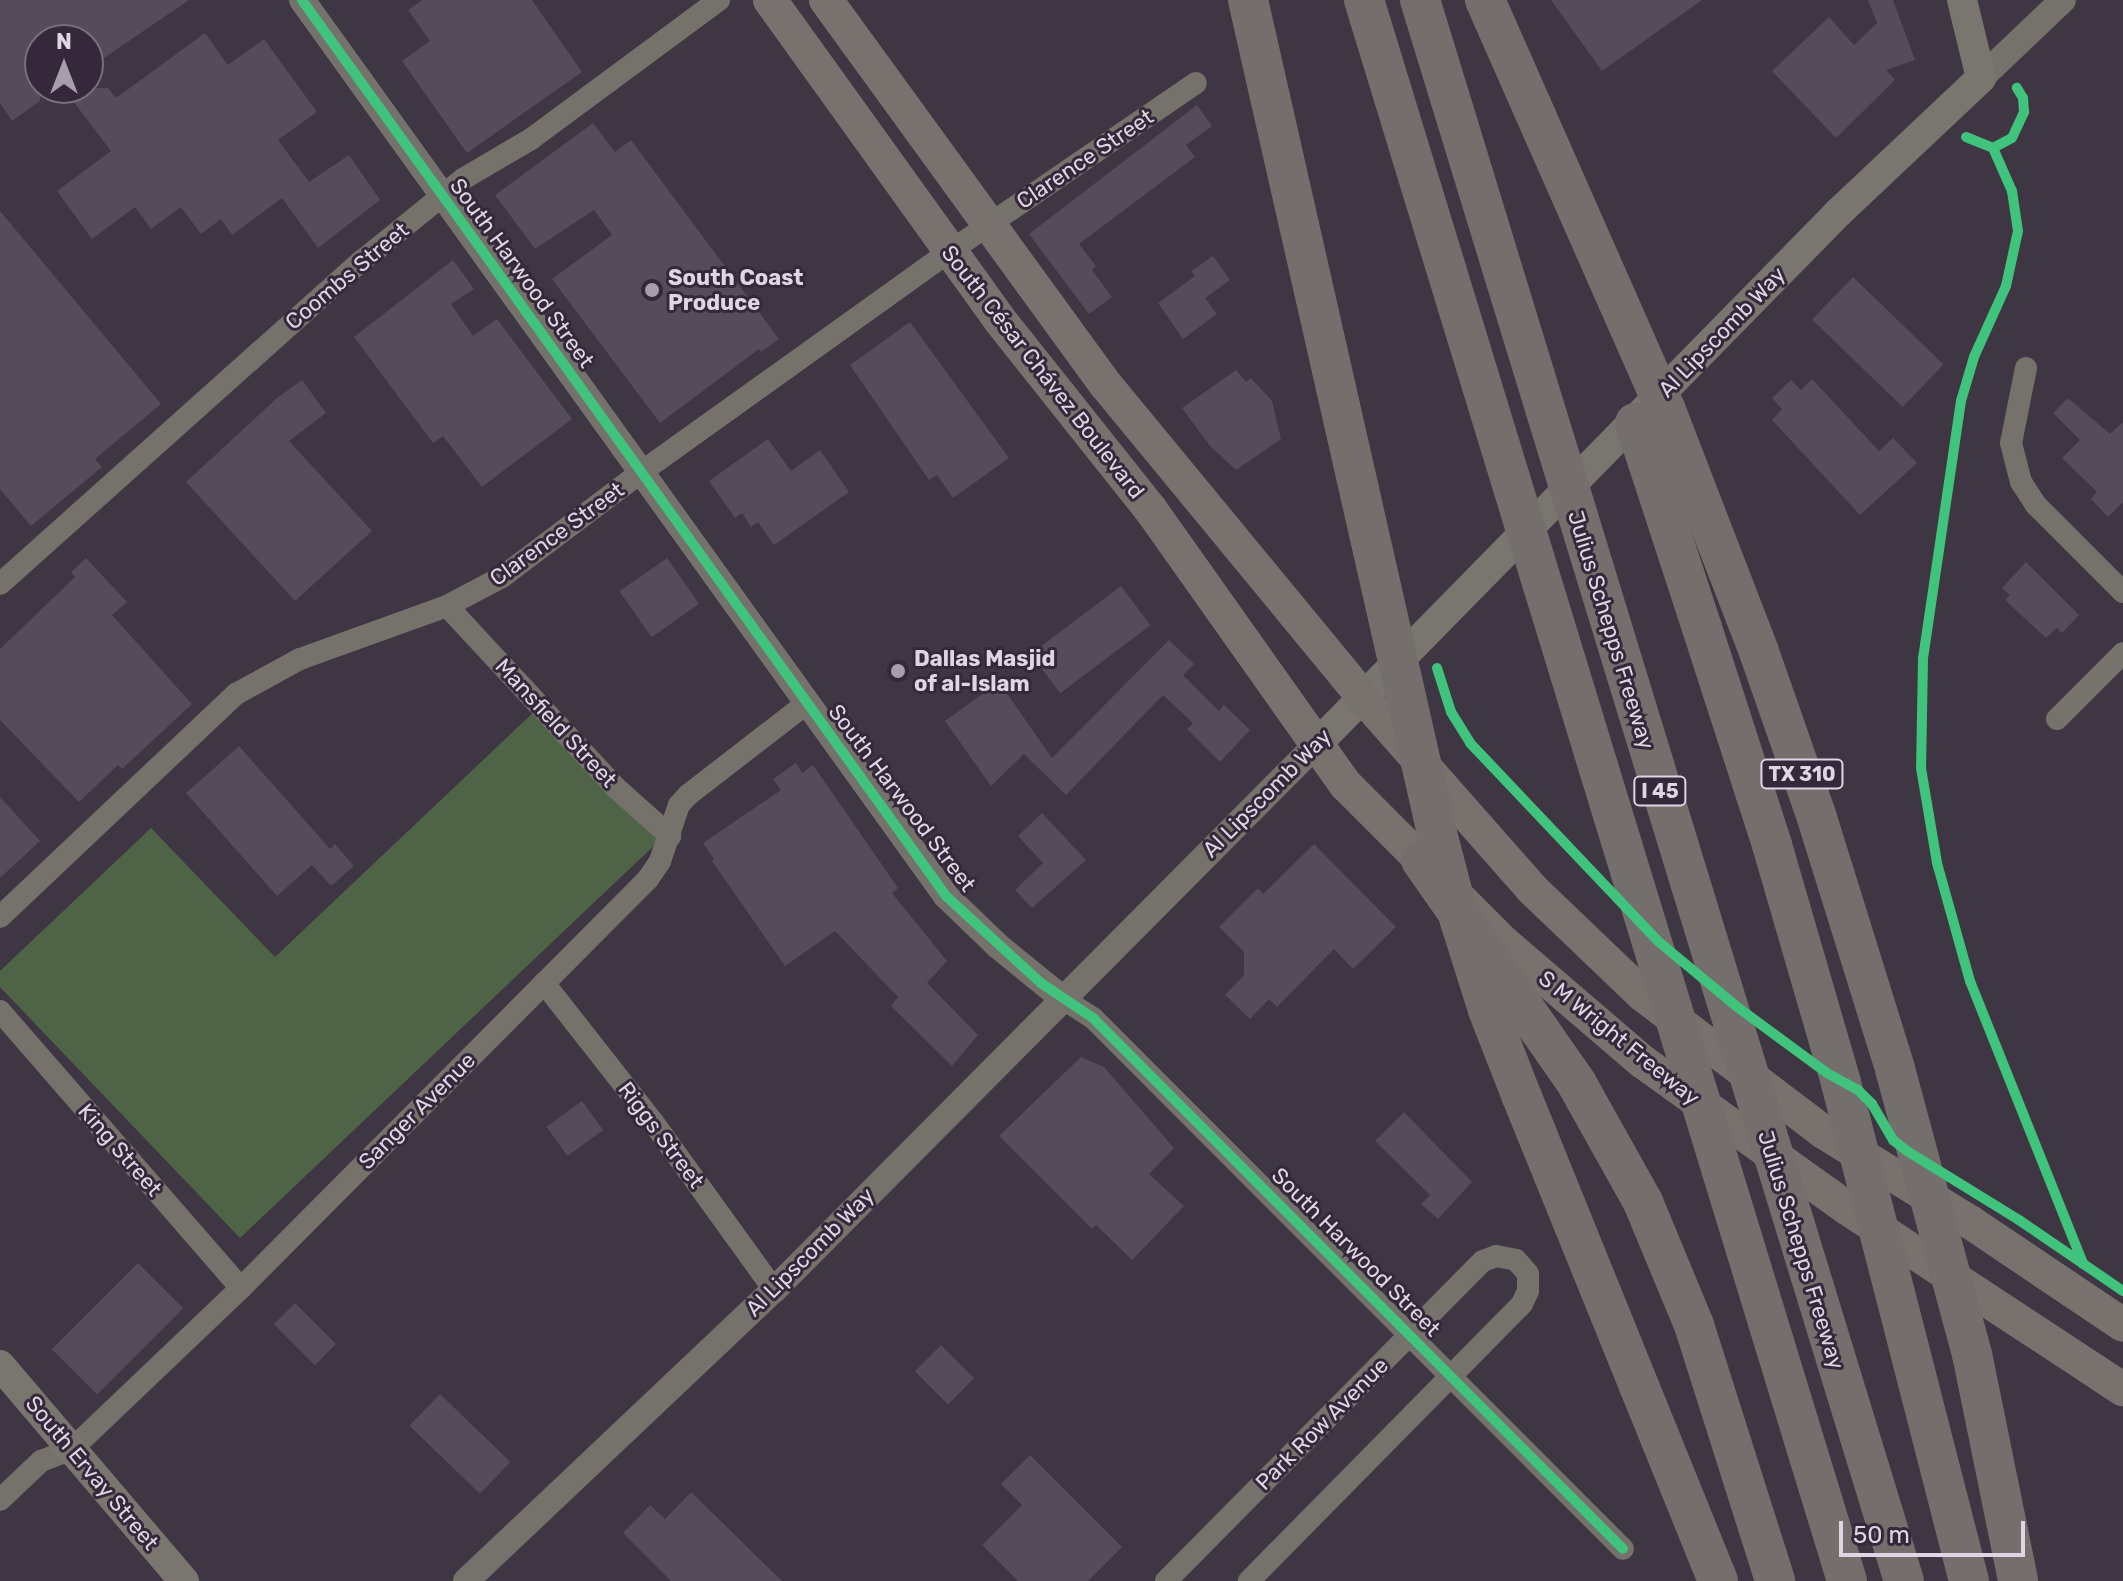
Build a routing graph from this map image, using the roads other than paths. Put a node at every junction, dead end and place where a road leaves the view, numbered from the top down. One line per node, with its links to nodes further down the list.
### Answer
1 (302, 0): 13 (street, South Harwood Street)
2 (719, 0): 13 (street, Coombs Street)
3 (770, 0): 15 (main road, South César Chávez Boulevard)
4 (826, 0): 14 (main road, South César Chávez Boulevard)
5 (1248, 0): 47 (highway, bridge)
6 (1364, 0): 49 (highway, I 45, bridge)
7 (1420, 0): 50 (highway, Julius Schepps Freeway / I 45, bridge)
8 (1485, 0): 52 (highway, TX 310, bridge)
9 (1962, 0): 11 (main road)
10 (2063, 0): 11 (street, Al Lipscomb Way)
11 (1981, 78): 17 (main road, Al Lipscomb Way)
12 (1196, 83): 14 (street, Clarence Street)
13 (443, 196): 18 (street, South Harwood Street); 19 (street, Coombs Street)
14 (989, 225): 15 (street, Clarence Street); 23 (main road, South César Chávez Boulevard)
15 (949, 252): 18 (street, Clarence Street); 26 (main road, South César Chávez Boulevard)
16 (2026, 368): 20 (street)
17 (1635, 423): 23 (main road, Al Lipscomb Way); 51 (highway, bridge)
18 (640, 473): 21 (street, Clarence Street); 24 (street, South Harwood Street)
19 (0, 584)
20 (2123, 592)
21 (447, 606): 27 (street, Mansfield Street); 29 (street, Clarence Street)
22 (2123, 653): 25 (street)
23 (1362, 696): 26 (main road, Al Lipscomb Way); 35 (main road)
24 (807, 703): 27 (street, Sanger Avenue); 31 (street, South Harwood Street)
25 (2057, 719)
26 (1316, 745): 28 (main road, S M Wright Freeway); 31 (street, Al Lipscomb Way)
27 (670, 836): 30 (street, Sanger Avenue)
28 (1421, 860): 39 (main road, S M Wright Freeway); 48 (highway)
29 (0, 917)
30 (544, 983): 33 (street, Sanger Avenue); 34 (street, Riggs Street)
31 (1062, 998): 34 (street, Al Lipscomb Way); 36 (street, South Harwood Street)
32 (0, 1011): 33 (street, King Street)
33 (241, 1288): 40 (street, Sanger Avenue)
34 (774, 1290): 43 (street, Al Lipscomb Way)
35 (2123, 1325)
36 (1411, 1334): 38 (street, South Harwood Street); 38 (street, Park Row Avenue); 45 (street, Park Row Avenue)
37 (0, 1365): 40 (main road, South Ervay Street)
38 (1450, 1376): 42 (street, South Harwood Street); 46 (street, Park Row Avenue)
39 (2123, 1389)
40 (72, 1449): 41 (street, Sanger Avenue); 44 (main road, South Ervay Street)
41 (0, 1500)
42 (1623, 1549)
43 (474, 1578)
44 (184, 1581)
45 (1166, 1581)
46 (1249, 1581)
47 (1718, 1581)
48 (1775, 1581)
49 (1847, 1581)
50 (1904, 1581)
51 (1969, 1581)
52 (2018, 1581)

